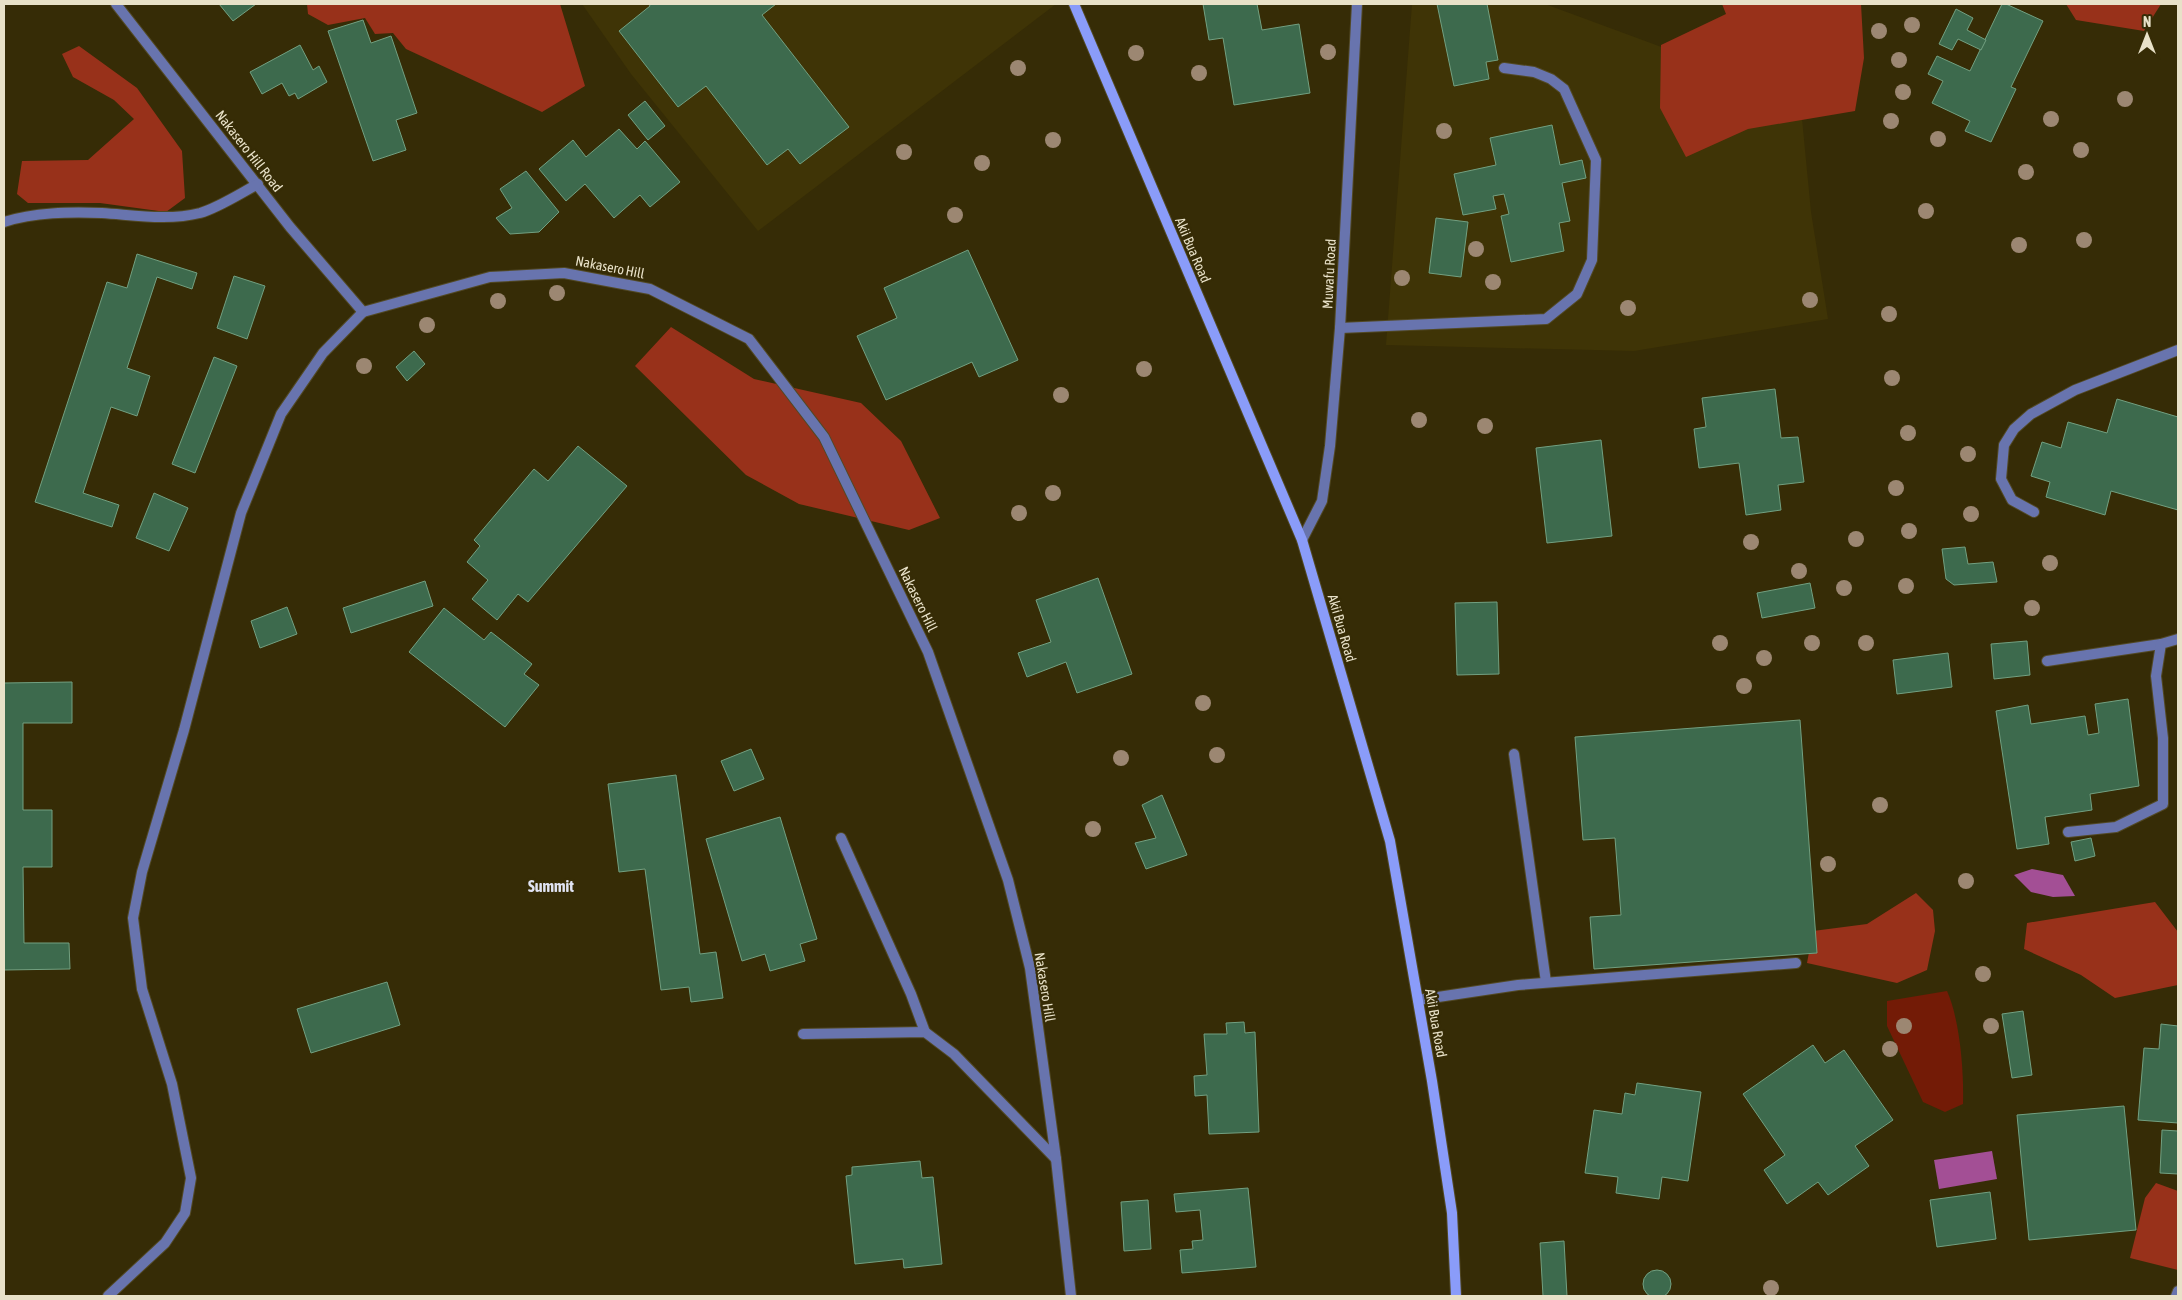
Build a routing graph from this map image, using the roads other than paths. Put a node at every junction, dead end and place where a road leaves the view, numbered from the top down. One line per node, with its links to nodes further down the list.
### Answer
1 (116, 4): 5 (street, Nakasero Hill Road)
2 (1074, 4): 11 (street, Akii Bua Road)
3 (1357, 4): 8 (street, Muwafu Road)
4 (1504, 68): 8 (street)
5 (258, 184): 6 (street); 7 (street, Nakasero Hill Road)
6 (4, 222)
7 (363, 312): 23 (street, Nakasero Hill); 25 (street)
8 (1340, 328): 11 (street, Muwafu Road)
9 (2178, 350): 10 (street)
10 (2034, 512)
11 (1302, 540): 20 (street, Akii Bua Road)
12 (2178, 639): 13 (street)
13 (2161, 644): 14 (street); 16 (street)
14 (2047, 661)
15 (1514, 754): 19 (street)
16 (2068, 832)
17 (842, 838): 21 (street)
18 (1796, 963): 19 (street)
19 (1546, 982): 20 (street)
20 (1418, 1000): 27 (street, Akii Bua Road)
21 (924, 1032): 22 (street); 23 (street)
22 (803, 1034)
23 (1056, 1159): 26 (street, Nakasero Hill)
24 (2178, 1291): 28 (street)
25 (108, 1296)
26 (1070, 1296)
27 (1456, 1296)
28 (2176, 1296)

